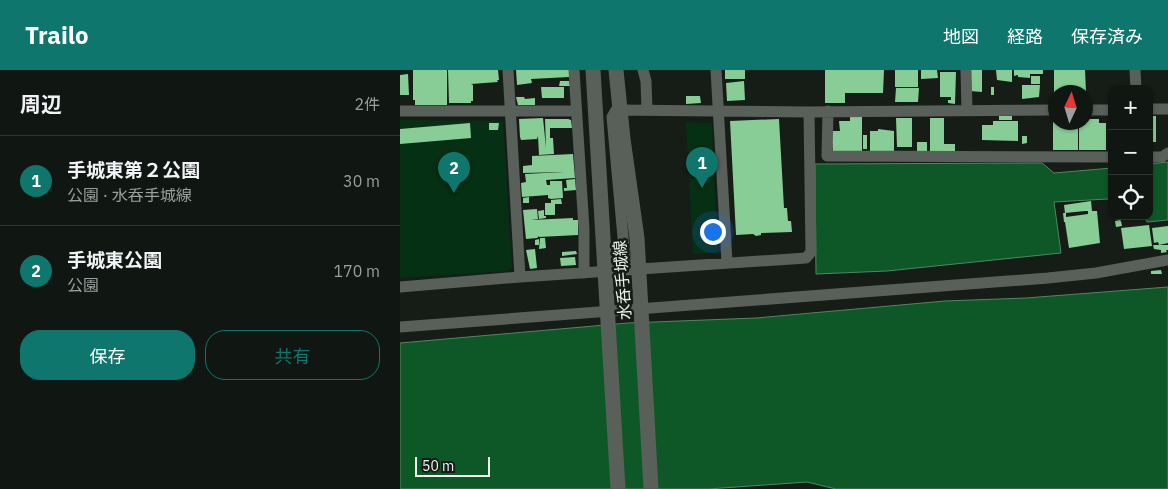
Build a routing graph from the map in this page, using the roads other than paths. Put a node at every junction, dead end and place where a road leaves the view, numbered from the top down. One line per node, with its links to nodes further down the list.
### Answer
1 (508, 70): 18 (street)
2 (574, 70): 20 (street)
3 (593, 70): 33 (main road, 水呑手城線)
4 (616, 70): 34 (main road, 水呑手城線)
5 (643, 70): 11 (street)
6 (716, 70): 19 (street)
7 (966, 70): 12 (street)
8 (1135, 70): 9 (street)
9 (1136, 85)
10 (1168, 109): 16 (street)
11 (647, 110): 19 (street); 28 (street)
12 (968, 110): 13 (street); 22 (street)
13 (1048, 110)
14 (1093, 110): 15 (street)
15 (1108, 110)
16 (1153, 110)
17 (400, 111): 18 (street)
18 (510, 111): 20 (street); 30 (street)
19 (719, 111): 21 (street); 27 (street)
20 (576, 112): 29 (street)
21 (809, 112): 22 (street); 27 (street)
22 (828, 112): 24 (street)
23 (1168, 153): 25 (street)
24 (1108, 157)
25 (1153, 157)
26 (1168, 260): 32 (street)
27 (727, 262): 28 (street)
28 (626, 270): 29 (street)
29 (584, 273): 30 (street)
30 (520, 277): 31 (street)
31 (400, 287)
32 (400, 327)
33 (618, 489)
34 (651, 489)

